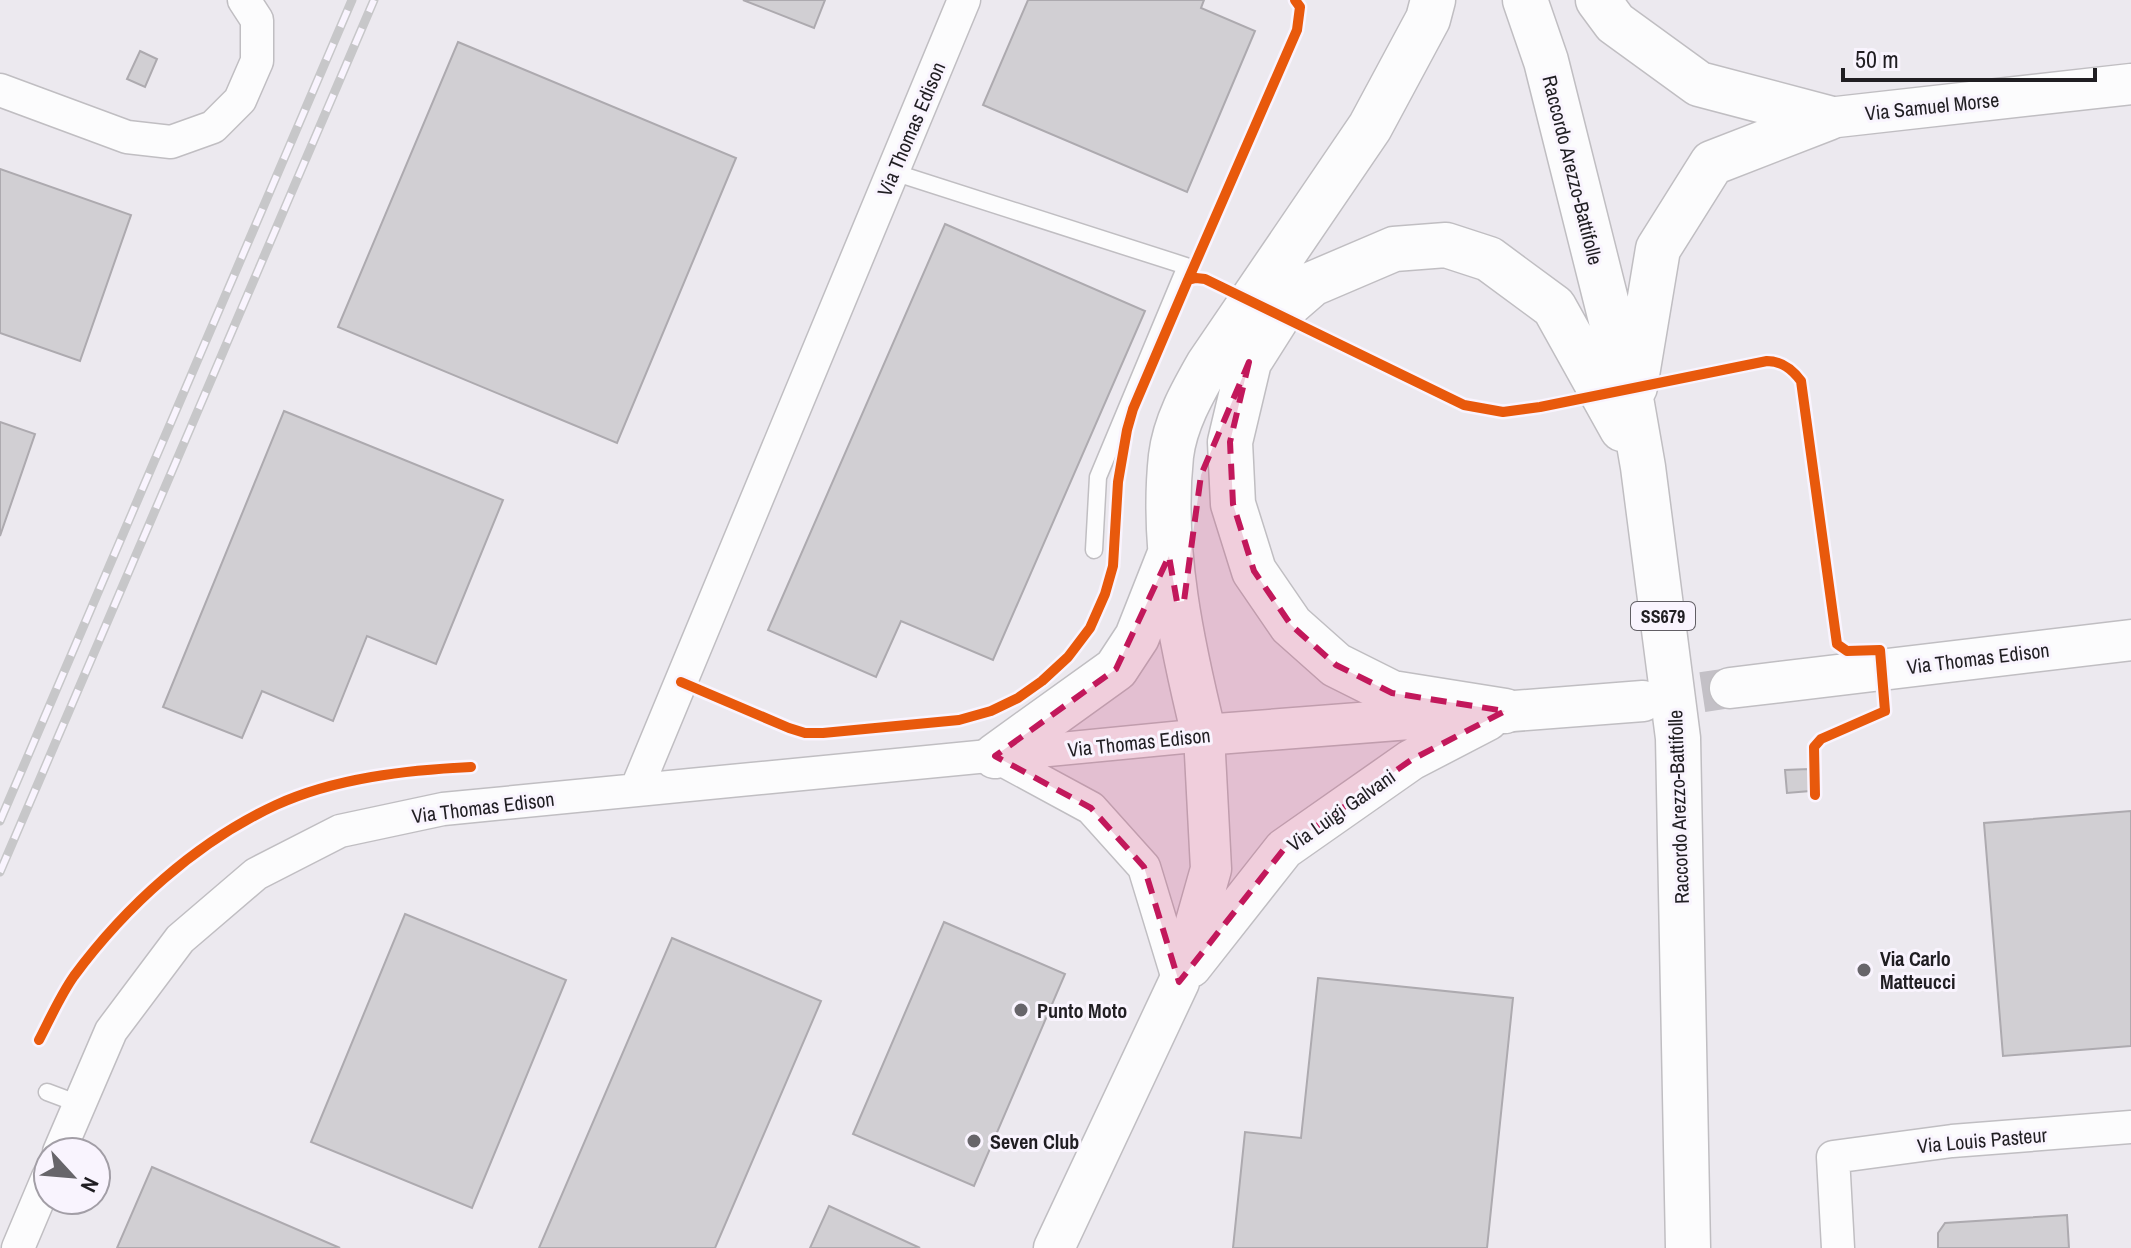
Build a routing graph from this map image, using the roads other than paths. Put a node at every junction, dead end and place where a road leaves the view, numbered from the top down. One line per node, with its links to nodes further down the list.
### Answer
1 (244, 0): 7 (street)
2 (964, 0): 9 (street, Via Thomas Edison)
3 (1433, 0): 14 (main road)
4 (1525, 0): 11 (main road, Raccordo Arezzo-Battifolle / SS679)
5 (1598, 0): 8 (main road)
6 (2131, 84): 8 (street, Via Samuel Morse)
7 (0, 90)
8 (1828, 118): 11 (main road)
9 (893, 172): 13 (lane); 21 (street, Via Thomas Edison)
10 (1249, 362): 12 (main road); 18 (main road); 19 (main road)
11 (1632, 404): 12 (main road, Raccordo Arezzo-Battifolle / SS679)
12 (1643, 467): 30 (main road, Raccordo Arezzo-Battifolle / SS679)
13 (1094, 550)
14 (1169, 556): 19 (main road); 20 (main road)
15 (2131, 640): 16 (street, Via Thomas Edison)
16 (1730, 688)
17 (1643, 701): 18 (street, Via Thomas Edison)
18 (1505, 711): 19 (street, Via Thomas Edison); 22 (street, Via Luigi Galvani)
19 (1200, 722): 20 (street, Via Thomas Edison); 22 (street, Via Luigi Galvani)
20 (995, 756): 21 (street, Via Thomas Edison); 22 (street)
21 (636, 790): 24 (street, Via Thomas Edison)
22 (1179, 982): 29 (street, Via Luigi Galvani)
23 (47, 1092): 24 (lane)
24 (79, 1104): 26 (street, Via Thomas Edison)
25 (2131, 1127): 31 (street, Via Louis Pasteur)
26 (66, 1136)
27 (32, 1215): 28 (street)
28 (18, 1248)
29 (1054, 1248)
30 (1688, 1248)
31 (1838, 1248)

